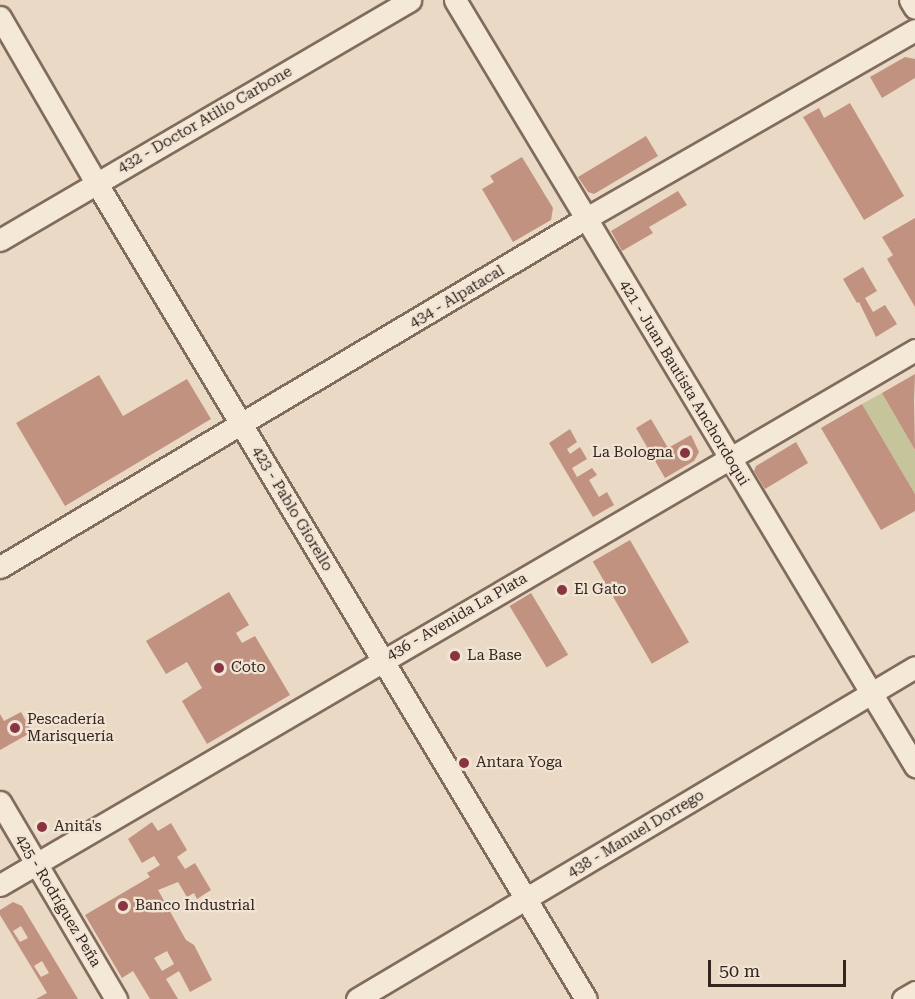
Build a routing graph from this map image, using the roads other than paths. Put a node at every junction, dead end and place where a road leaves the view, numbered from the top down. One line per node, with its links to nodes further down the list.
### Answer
1 (410, 0): 7 (street, 432 - Doctor Atilio Carbone)
2 (454, 0): 8 (street, 421 - Juan Bautista Anchordoqui)
3 (910, 0): 4 (street)
4 (915, 8)
5 (0, 17): 7 (street, 423 - Pablo Giorello)
6 (915, 30): 8 (street, 434 - Alpatacal)
7 (97, 184): 9 (street, 432 - Doctor Atilio Carbone); 11 (street, 423 - Pablo Giorello)
8 (585, 219): 11 (street, 434 - Alpatacal); 12 (street, 421 - Juan Bautista Anchordoqui)
9 (0, 240)
10 (915, 350): 12 (street, 436 - Avenida La Plata)
11 (242, 424): 13 (street, 434 - Alpatacal); 14 (street, 423 - Pablo Giorello)
12 (729, 459): 14 (street, 436 - Avenida La Plata); 16 (street, 421 - Juan Bautista Anchordoqui)
13 (0, 567)
14 (382, 661): 19 (street, 436 - Avenida La Plata); 21 (street, 423 - Pablo Giorello)
15 (915, 667): 16 (street, 438 - Manuel Dorrego)
16 (872, 693): 17 (street, 421 - Juan Bautista Anchordoqui); 21 (street, 438 - Manuel Dorrego)
17 (915, 766)
18 (0, 802): 19 (street, 425 - Rodríguez Peña)
19 (35, 863): 20 (street, 436 - Avenida La Plata); 23 (street, 425 - Rodríguez Peña)
20 (0, 885)
21 (527, 899): 24 (street, 438 - Manuel Dorrego); 25 (street, 423 - Pablo Giorello)
22 (915, 992): 26 (street)
23 (116, 999)
24 (357, 999)
25 (586, 999)
26 (903, 999)

